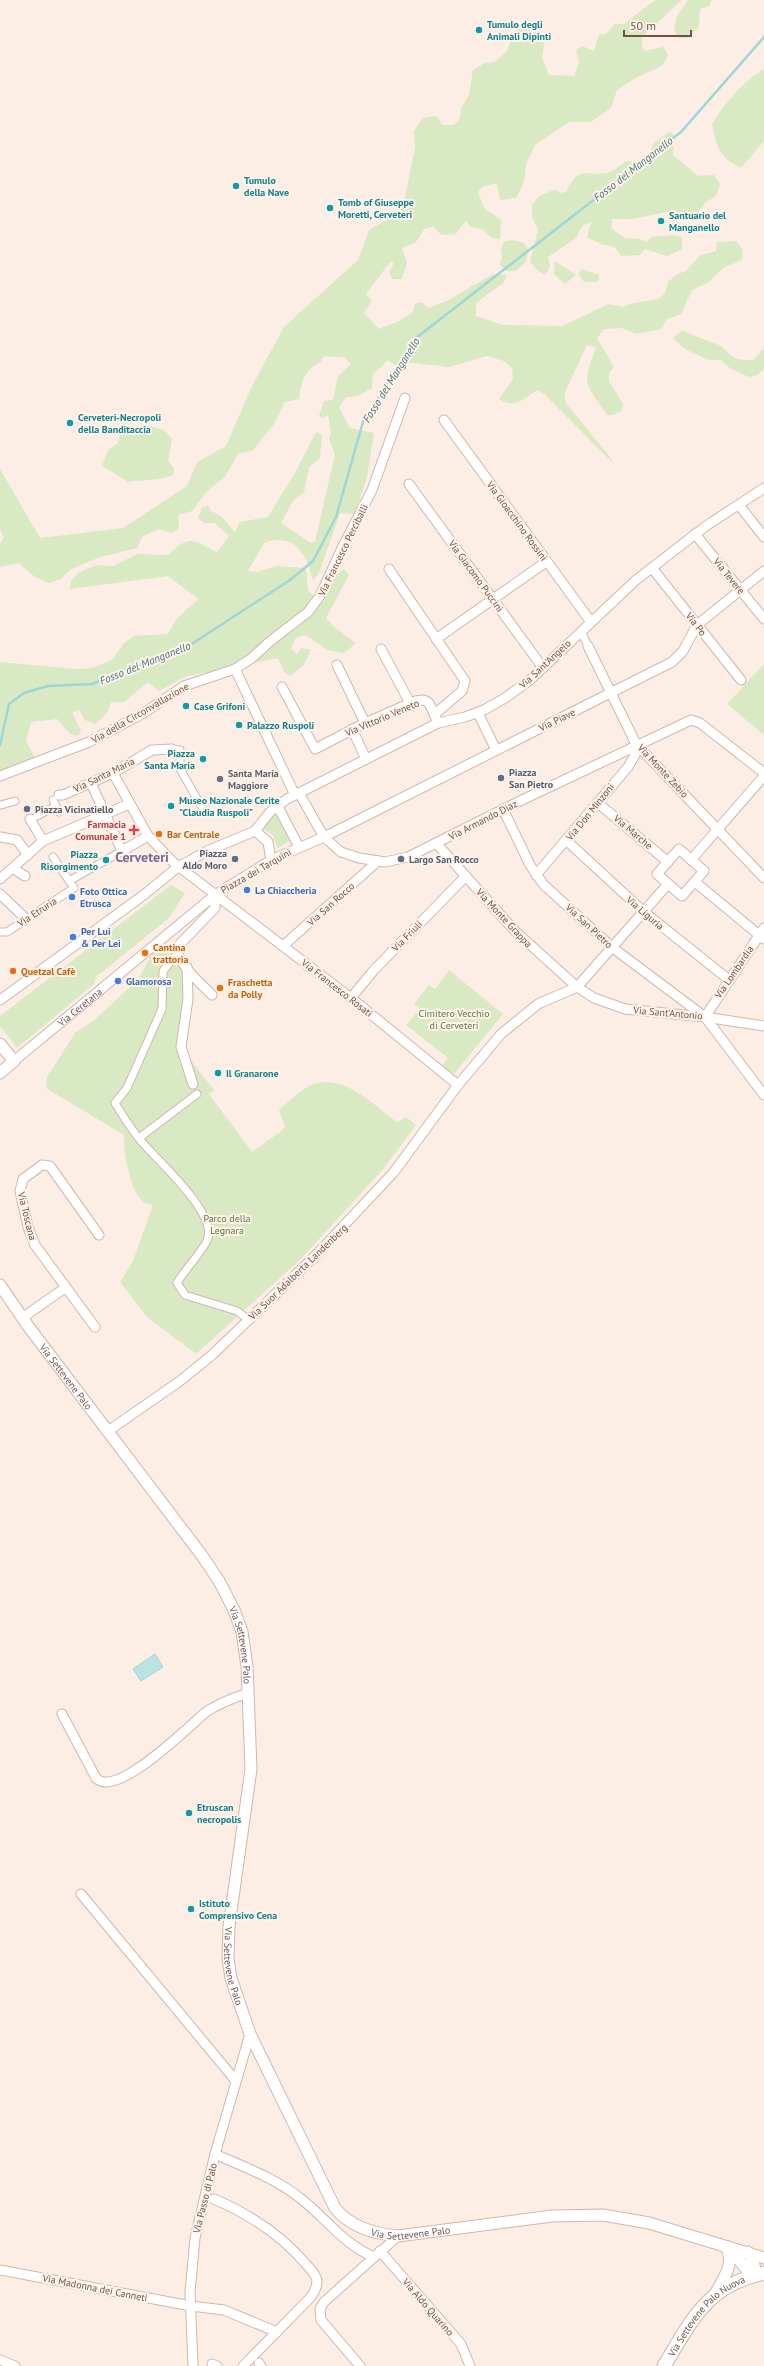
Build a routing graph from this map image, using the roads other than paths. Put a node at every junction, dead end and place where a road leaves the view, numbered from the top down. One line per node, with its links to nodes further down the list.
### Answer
1 (405, 398): 23 (street, Via Francesco Perciballi)
2 (444, 420): 8 (street, Via Gioacchino Rossini)
3 (409, 484): 13 (street, Via Giacomo Puccini)
4 (764, 488): 5 (street, Via Sant'Angelo)
5 (739, 504): 6 (street, Via Sant'Angelo); 7 (street)
6 (695, 534): 9 (street, Via Sant'Angelo); 12 (street, Via Tevere)
7 (764, 537)
8 (546, 562): 13 (street); 15 (street, Via Gioacchino Rossini)
9 (652, 568): 15 (street, Via Sant'Angelo); 16 (street, Via Po)
10 (390, 570): 18 (street)
11 (764, 570): 12 (street, Via Piave)
12 (741, 591): 14 (street, Via Tevere); 16 (street, Via Piave)
13 (492, 598): 18 (street); 22 (street, Via Giacomo Puccini)
14 (764, 619)
15 (591, 622): 17 (street, Via Sant'Angelo)
16 (697, 625): 24 (street, Via Po); 26 (street, Via Piave)
17 (581, 631): 19 (street); 22 (street, Via Sant'Angelo)
18 (436, 639): 29 (street)
19 (588, 646): 26 (street, Via Monte Zebio)
20 (381, 649): 27 (street)
21 (337, 665): 30 (street)
22 (543, 668): 28 (street, Via Sant'Angelo)
23 (235, 669): 39 (street, Via della Circonvallazione); 42 (street)
24 (741, 680)
25 (282, 687): 32 (street, Via Vittorio Veneto)
26 (611, 694): 33 (street, Via Monte Zebio); 35 (street, Via Piave)
27 (410, 703): 29 (street, Via Vittorio Veneto); 30 (street, Via Vittorio Veneto)
28 (478, 712): 31 (street, Via Sant'Angelo); 35 (street)
29 (435, 714): 31 (street, Via Vittorio Veneto)
30 (365, 723): 32 (street, Via Vittorio Veneto)
31 (438, 723): 36 (street, Via Sant'Angelo)
32 (352, 729): 36 (street)
33 (636, 744): 38 (street, Via Armando Diaz); 45 (street, Via Don Minzoni); 49 (street, Via Armando Diaz); 53 (street, Via Monte Zebio)
34 (172, 749): 37 (street, Via Santa Maria); 50 (street)
35 (496, 750): 57 (street, Via Piave)
36 (366, 759): 42 (street, Via Sant'Angelo)
37 (113, 773): 41 (street, Via Santa Maria); 47 (street)
38 (764, 773)
39 (0, 776)
40 (764, 776): 53 (street)
41 (91, 783): 44 (street, Via Santa Maria); 51 (street)
42 (297, 794): 48 (street, Via Sant'Angelo); 57 (street)
43 (15, 801): 46 (street)
44 (57, 803): 52 (street)
45 (598, 803): 58 (street, Via Don Minzoni); 68 (street, Via Marche)
46 (1, 804)
47 (129, 804): 51 (street); 55 (street)
48 (277, 805): 54 (street); 61 (street, Piazza dei Tarquini)
49 (503, 809): 60 (street, Via Armando Diaz); 71 (street, Via San Pietro)
50 (204, 811)
51 (105, 815): 59 (street); 62 (street)
52 (34, 818): 59 (street)
53 (718, 829): 66 (street); 74 (street, Via Monte Zebio)
54 (255, 831): 65 (street); 69 (street)
55 (148, 836): 62 (street); 69 (street)
56 (0, 837): 63 (street)
57 (324, 838): 61 (street); 67 (street, Via Armando Diaz)
58 (567, 841): 71 (street, Via Don Minzoni); 81 (street, Via Liguria)
59 (44, 842): 63 (street)
60 (436, 843): 67 (street, Via Armando Diaz); 73 (street, Via Monte Grappa)
61 (299, 847): 65 (street, Piazza dei Tarquini)
62 (122, 851): 76 (street)
63 (28, 855): 70 (street)
64 (53, 857): 76 (street)
65 (271, 860): 80 (street, Piazza dei Tarquini)
66 (691, 860): 68 (street); 77 (street)
67 (378, 861): 85 (street, Via San Rocco)
68 (668, 862): 78 (street)
69 (178, 867): 80 (street, Via Francesco Rosati); 93 (street)
70 (14, 869): 72 (street); 75 (street)
71 (536, 875): 86 (street, Via San Pietro)
72 (24, 876)
73 (466, 876): 90 (street, Via Monte Grappa); 92 (street, Via Friuli)
74 (764, 878)
75 (0, 879)
76 (69, 881): 82 (street, Via Etruria)
77 (695, 882): 78 (street); 84 (street)
78 (668, 884): 81 (street)
79 (0, 894): 82 (street)
80 (215, 895): 85 (street, Via Francesco Rosati); 87 (street); 97 (street, Via Ceretana)
81 (644, 912): 86 (street); 89 (street, Via Liguria)
82 (26, 919): 83 (street, Via Etruria)
83 (0, 932)
84 (762, 934): 89 (street, Via Lombardia)
85 (283, 946): 92 (street, Via Francesco Rosati)
86 (613, 948): 90 (street); 94 (street, Via San Pietro)
87 (177, 954): 88 (street); 103 (street)
88 (187, 967): 91 (street); 99 (street)
89 (728, 979): 94 (street, Via Lombardia)
90 (577, 987): 94 (street, Via Sant'Antonio); 100 (street, Via Suor Adalberta Landenberg)
91 (212, 995)
92 (351, 998): 100 (street, Via Francesco Rosati)
93 (0, 1000)
94 (705, 1017): 95 (street, Via Sant'Antonio); 102 (street)
95 (764, 1026)
96 (0, 1044): 97 (street)
97 (14, 1060): 98 (street, Via Ceretana)
98 (0, 1073)
99 (193, 1084)
100 (458, 1085): 108 (street, Via Suor Adalberta Landenberg)
101 (196, 1094): 103 (street)
102 (764, 1095)
103 (139, 1138): 108 (street)
104 (99, 1235): 106 (street, Via Toscana)
105 (0, 1286): 107 (street, Via Settevene Palo)
106 (65, 1288): 107 (street); 109 (street, Via Toscana)
107 (22, 1318): 110 (street, Via Settevene Palo)
108 (249, 1320): 110 (street, Via Suor Adalberta Landenberg)
109 (95, 1328)
110 (108, 1431): 111 (street, Via Settevene Palo)
111 (248, 1693): 112 (street); 114 (street, Via Settevene Palo)
112 (62, 1714)
113 (81, 1894): 115 (street)
114 (250, 2034): 115 (street, Via Passo di Palo); 118 (street, Via Settevene Palo)
115 (236, 2081): 116 (street, Via Passo di Palo)
116 (215, 2154): 121 (street, Via Aldo Quarino); 126 (street, Via Passo di Palo)
117 (214, 2199): 127 (street, Via Passo di Palo)
118 (398, 2236): 119 (street, Via Settevene Palo); 121 (street)
119 (723, 2244): 120 (street, Via Settevene Palo); 124 (street, Via Settevene Palo); 125 (street)
120 (748, 2252): 122 (street, Via Settevene Palo); 124 (street)
121 (377, 2254): 132 (street); 133 (street, Via Aldo Quarino)
122 (764, 2258)
123 (0, 2270): 126 (street, Via Madonna dei Canneti)
124 (760, 2274): 125 (main road, Via Settevene Palo Nuova)
125 (715, 2294): 134 (main road, Via Settevene Palo Nuova)
126 (191, 2306): 127 (street, Via Madonna dei Canneti); 130 (street, Via Passo di Palo)
127 (277, 2332): 131 (street, Via Passo di Palo)
128 (0, 2360): 129 (street)
129 (15, 2366)
130 (193, 2366)
131 (243, 2366)
132 (360, 2366)
133 (470, 2366)
134 (664, 2366)

